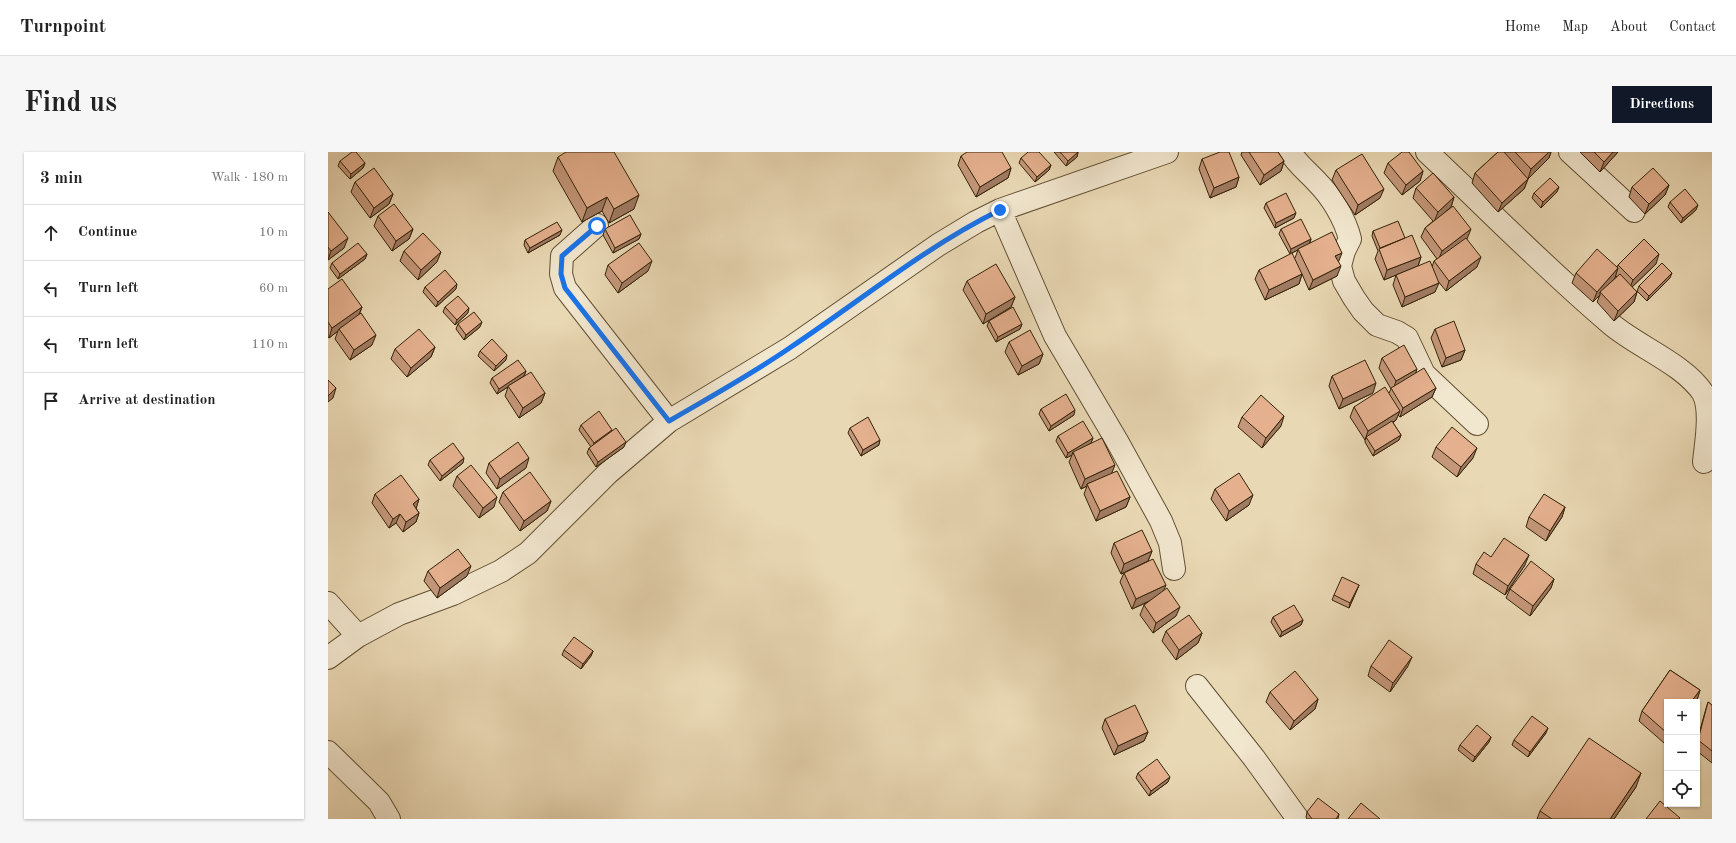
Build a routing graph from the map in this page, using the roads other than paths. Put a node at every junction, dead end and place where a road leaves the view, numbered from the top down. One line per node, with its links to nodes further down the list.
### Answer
1 (1167, 152): 5 (street)
2 (1290, 152): 9 (street)
3 (1427, 152): 10 (street)
4 (1570, 152): 6 (street)
5 (1000, 210): 8 (street); 11 (street)
6 (1634, 211)
7 (597, 226): 8 (street)
8 (669, 421): 13 (street)
9 (1477, 424)
10 (1704, 462)
11 (1174, 569)
12 (328, 603): 13 (street)
13 (358, 636): 14 (street)
14 (328, 658)
15 (1197, 686): 19 (street)
16 (328, 752): 17 (street)
17 (384, 811): 18 (street)
18 (404, 819)
19 (1298, 819)

